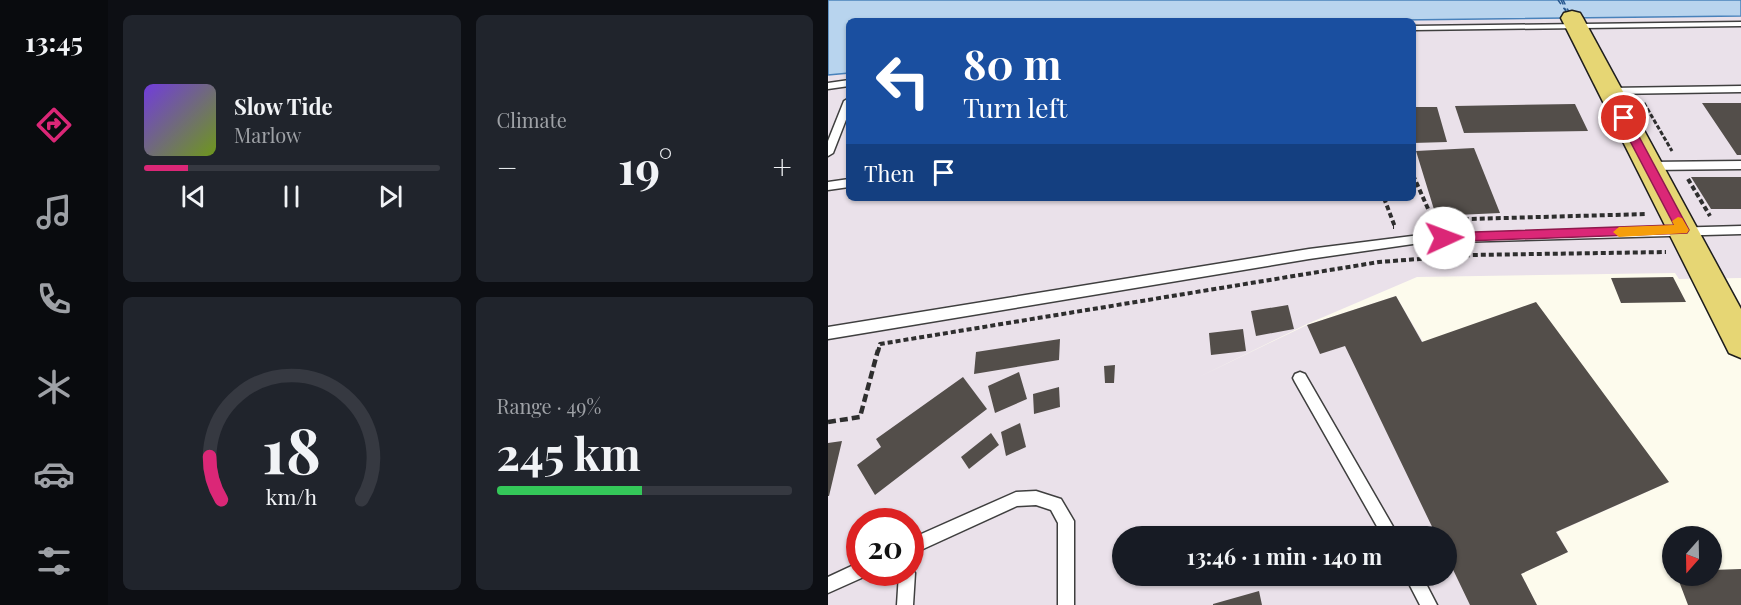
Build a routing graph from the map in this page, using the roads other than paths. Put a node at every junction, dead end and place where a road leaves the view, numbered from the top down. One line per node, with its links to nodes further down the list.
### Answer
1 (1574, 22): 2 (lane); 3 (lane); 7 (main road)
2 (1741, 24)
3 (1416, 27)
4 (846, 83): 5 (lane)
5 (828, 86)
6 (1741, 89): 7 (lane)
7 (1610, 91): 11 (main road)
8 (846, 108): 9 (lane)
9 (828, 153)
10 (1741, 165): 11 (lane)
11 (1649, 166): 15 (main road)
12 (846, 183): 13 (lane)
13 (828, 186)
14 (1741, 230): 15 (lane)
15 (1695, 254): 16 (lane); 17 (main road)
16 (828, 333)
17 (1741, 342)
18 (1300, 378): 19 (lane)
19 (1385, 526)
20 (924, 541): 26 (lane)
21 (846, 577): 22 (lane)
22 (828, 585)
23 (907, 586): 25 (lane)
24 (1419, 586): 27 (lane)
25 (906, 605)
26 (1066, 605)
27 (1430, 605)

